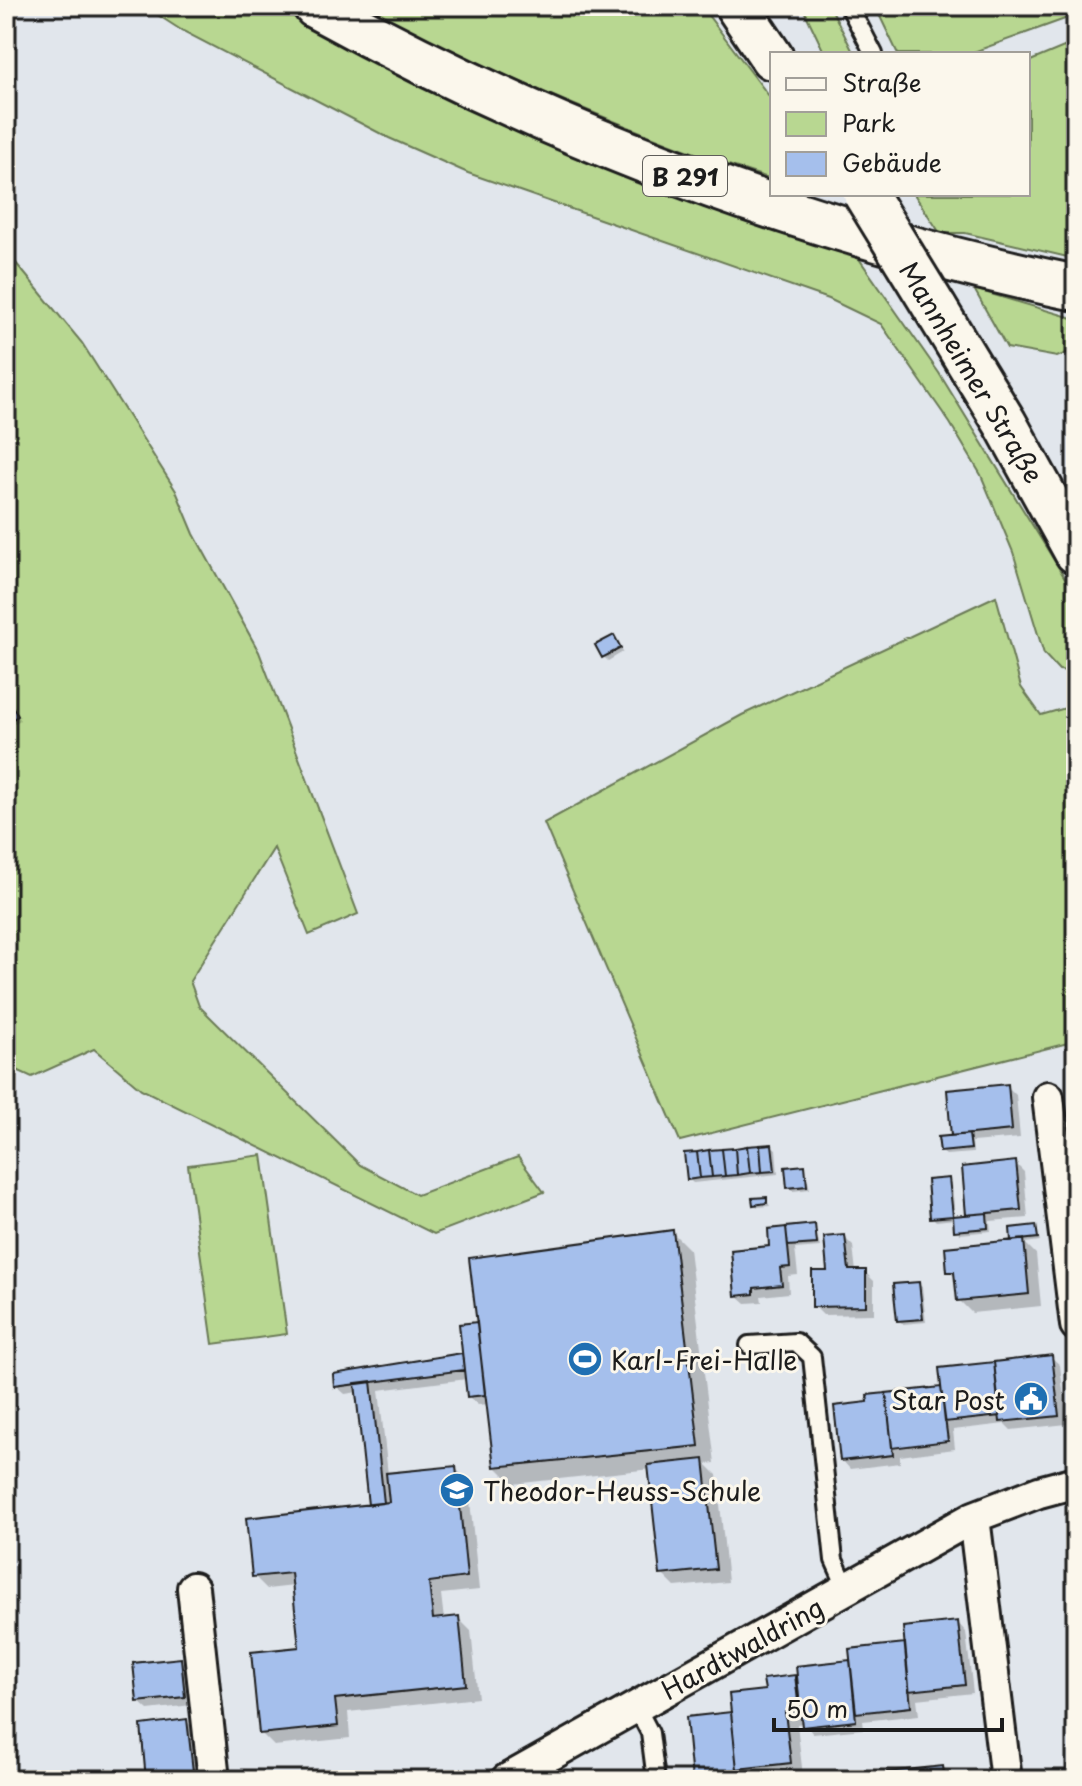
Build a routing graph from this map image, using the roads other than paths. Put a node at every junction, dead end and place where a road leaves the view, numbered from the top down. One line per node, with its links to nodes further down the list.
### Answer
1 (316, 6): 7 (main road, B 291)
2 (737, 6): 5 (street)
3 (849, 6): 4 (lane)
4 (873, 52)
5 (770, 55)
6 (866, 196): 8 (street, Mannheimer Straße, bridge)
7 (1076, 288)
8 (1076, 552)
9 (1048, 1097): 10 (street)
10 (1076, 1325)
11 (749, 1345): 15 (lane, Hardtwaldring)
12 (1076, 1482): 13 (street, Hardtwaldring)
13 (974, 1517): 15 (street, Hardtwaldring); 20 (street)
14 (193, 1588): 17 (street)
15 (847, 1589): 16 (street, Hardtwaldring)
16 (637, 1708): 18 (street, Hardtwaldring); 19 (lane, Hardtwaldring)
17 (214, 1780)
18 (506, 1780)
19 (656, 1780)
20 (1006, 1780)

